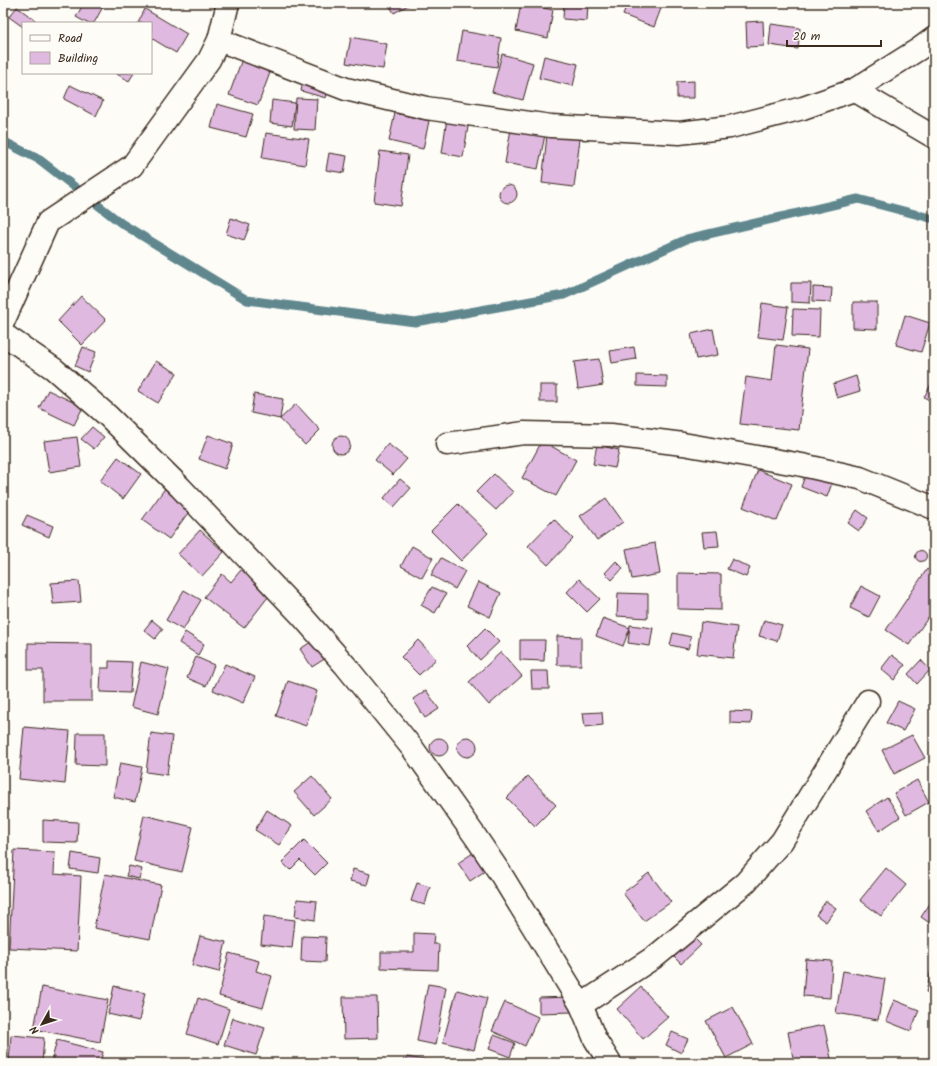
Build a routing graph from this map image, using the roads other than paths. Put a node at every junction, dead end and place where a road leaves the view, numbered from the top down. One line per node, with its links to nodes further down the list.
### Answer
1 (228, 3): 3 (street)
2 (934, 38): 4 (street)
3 (219, 40): 4 (street); 6 (street)
4 (854, 90): 5 (street)
5 (934, 137)
6 (3, 322)
7 (3, 334): 11 (street)
8 (447, 444): 9 (street)
9 (934, 508)
10 (868, 701): 11 (street)
11 (581, 1005): 12 (street)
12 (610, 1063)

